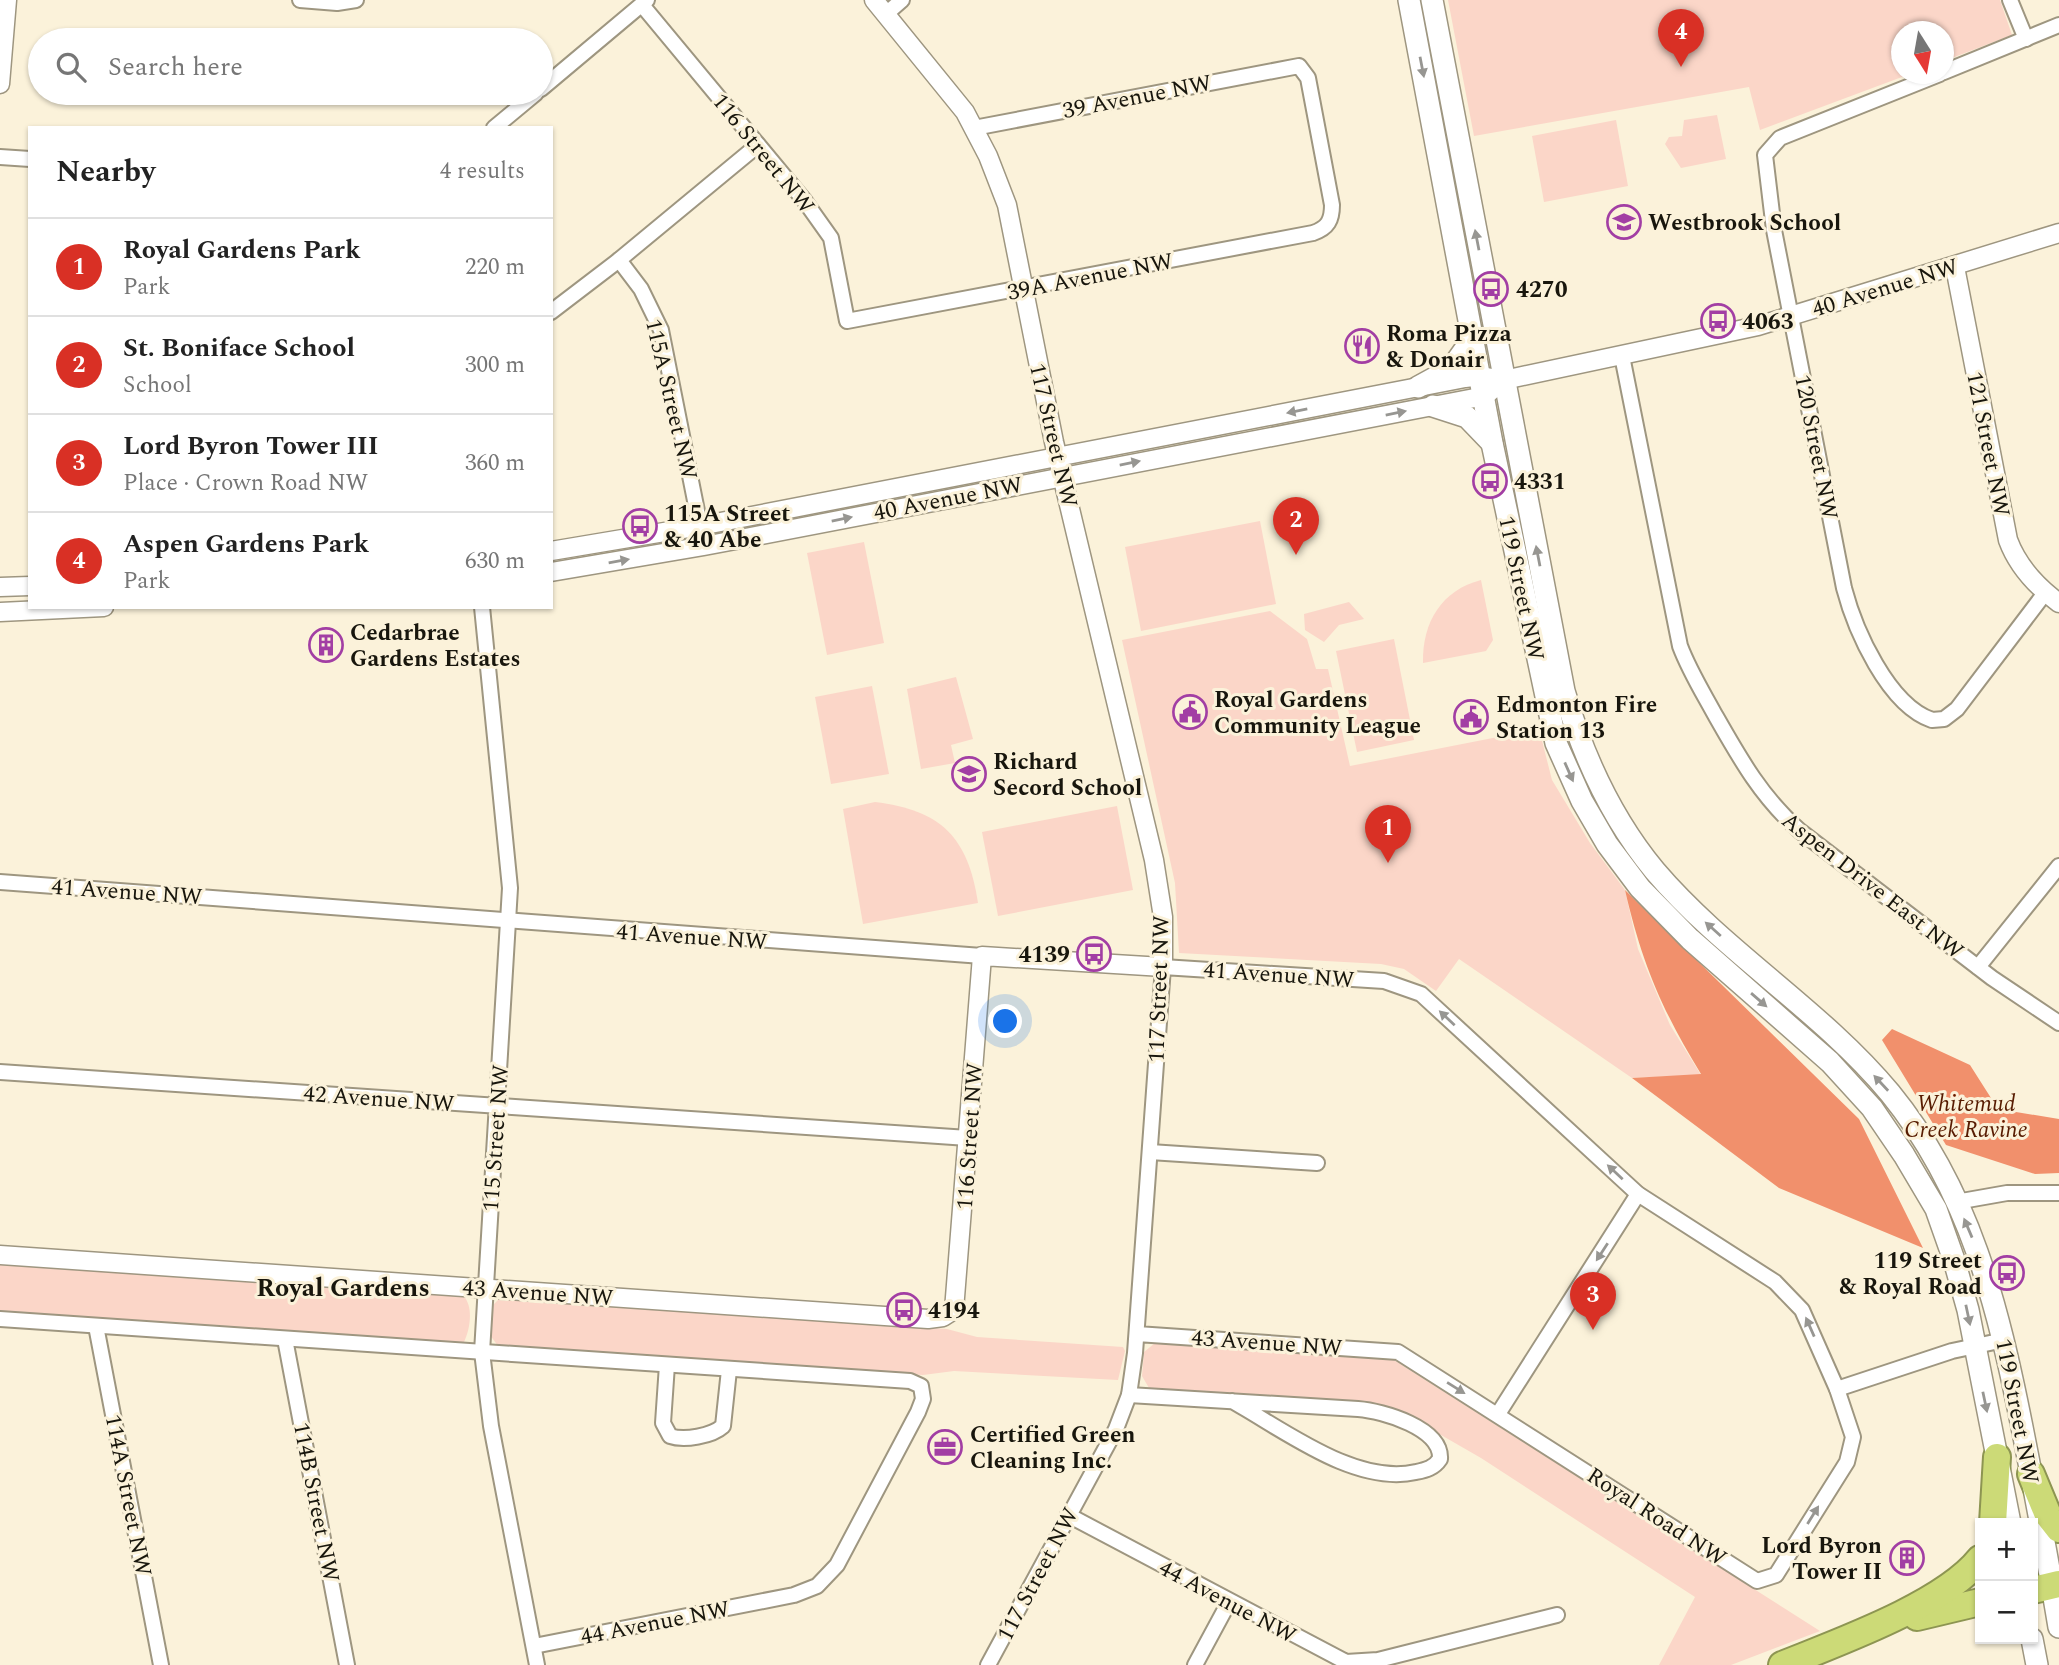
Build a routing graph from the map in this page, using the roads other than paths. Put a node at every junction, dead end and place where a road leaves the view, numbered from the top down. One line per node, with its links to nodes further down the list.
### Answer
1 (7, 0): 14 (street)
2 (300, 0): 3 (street)
3 (356, 0)
4 (902, 0): 9 (street)
5 (1409, 0): 30 (main road, 119 Street NW, one-way to 30)
6 (1432, 0): 32 (main road, 119 Street NW, one-way to 6)
7 (2010, 0): 11 (street)
8 (645, 2): 13 (street); 19 (street, 116 Street NW)
9 (880, 7): 18 (street, 117 Street NW)
10 (2059, 26): 11 (street)
11 (2026, 39): 12 (street)
12 (1954, 68)
13 (553, 79)
14 (0, 84)
15 (1915, 84): 28 (street, 120 Street NW)
16 (522, 105): 17 (street)
17 (496, 126)
18 (974, 128): 22 (street, 39 Avenue NW); 26 (street, 117 Street NW)
19 (758, 145): 24 (street); 29 (street, 116 Street NW)
20 (0, 157): 21 (street)
21 (28, 159)
22 (1329, 223): 26 (street, 39A Avenue NW)
23 (2059, 233): 25 (street, 40 Avenue NW)
24 (619, 260): 27 (street); 39 (street, 115A Street NW)
25 (1955, 267): 28 (street, 40 Avenue NW); 45 (street, 121 Street NW)
26 (1024, 288): 29 (street, 39A Avenue NW); 37 (street, 117 Street NW)
27 (553, 310)
28 (1791, 316): 31 (street, 40 Avenue NW); 45 (street, 120 Street NW)
29 (846, 321)
30 (1473, 338): 33 (main road, 119 Street NW); 34 (main road)
31 (1622, 356): 32 (street, 40 Avenue NW); 54 (street, Aspen Drive East NW)
32 (1504, 380): 33 (street, 40 Avenue NW); 64 (main road, 119 Street NW, one-way to 32)
33 (1483, 386): 34 (street, 40 Avenue NW); 35 (street, 40 Avenue NW); 36 (main road, 119 Street NW)
34 (1418, 387): 37 (street, 40 Avenue NW, one-way to 37)
35 (1433, 406): 36 (main road); 38 (street, 40 Avenue NW, one-way to 35)
36 (1492, 443): 64 (main road, 119 Street NW, one-way to 64)
37 (1058, 457): 38 (street, 117 Street NW); 39 (street, 40 Avenue NW)
38 (1063, 476): 40 (street, 40 Avenue NW, one-way to 38); 53 (street, 117 Street NW)
39 (700, 526): 40 (street, 115A Street NW); 41 (street, 40 Avenue NW)
40 (705, 546): 42 (street, 40 Avenue NW, one-way to 40)
41 (553, 551)
42 (553, 572)
43 (28, 586): 44 (street)
44 (0, 587)
45 (2052, 598)
46 (62, 609): 48 (street)
47 (482, 609): 51 (street, 115 Street NW)
48 (0, 612)
49 (2059, 866): 54 (street)
50 (0, 882): 51 (street, 41 Avenue NW)
51 (510, 922): 52 (street, 41 Avenue NW); 58 (street, 115 Street NW)
52 (982, 956): 53 (street, 41 Avenue NW); 59 (street, 116 Street NW)
53 (1163, 967): 55 (street, 41 Avenue NW); 60 (street, 117 Street NW)
54 (1978, 967): 56 (street, Aspen Drive East NW)
55 (1384, 981): 63 (street, Royal Road NW, one-way to 55)
56 (2059, 1023)
57 (0, 1072): 58 (street, 42 Avenue NW)
58 (498, 1106): 59 (street, 42 Avenue NW); 66 (street, 115 Street NW)
59 (968, 1138): 67 (street, 116 Street NW)
60 (1150, 1152): 61 (street); 70 (street, 117 Street NW)
61 (1317, 1163)
62 (2059, 1193): 64 (street)
63 (1638, 1194): 78 (street, Royal Road NW, one-way to 63); 81 (street, one-way to 81)
64 (1946, 1206): 72 (main road, 119 Street NW, one-way to 64); 73 (main road, 119 Street NW, one-way to 73)
65 (0, 1255): 66 (street, 43 Avenue NW)
66 (485, 1289): 67 (street, 43 Avenue NW); 74 (street, 115 Street NW)
67 (949, 1315)
68 (0, 1319): 69 (street)
69 (96, 1325): 71 (street); 97 (street, 114A Street NW)
70 (1137, 1334): 75 (street, 43 Avenue NW); 79 (street, 117 Street NW)
71 (285, 1339): 74 (street); 98 (street, 114B Street NW)
72 (2004, 1340): 73 (street); 83 (main road, 119 Street NW)
73 (1974, 1346): 78 (street); 82 (main road, 119 Street NW, one-way to 82)
74 (482, 1352): 76 (street); 96 (street, 115 Street NW)
75 (1398, 1352): 81 (street, Royal Road NW, one-way to 81)
76 (667, 1366): 77 (street); 77 (street)
77 (729, 1370): 96 (street, 44 Avenue NW)
78 (1837, 1389): 81 (street, Royal Road NW, one-way to 78)
79 (1129, 1395): 80 (street); 84 (street, 117 Street NW)
80 (1232, 1401): 80 (street)
81 (1498, 1414)
82 (1997, 1457): 85 (highway); 86 (main road, 119 Street NW)
83 (2031, 1474): 87 (highway); 89 (main road, 119 Street NW)
84 (1068, 1515): 90 (street, 44 Avenue NW); 100 (street, 117 Street NW)
85 (1993, 1518)
86 (2009, 1518)
87 (2059, 1529)
88 (1975, 1566): 94 (highway)
89 (2048, 1586): 93 (main road, 119 Street NW)
90 (1229, 1602): 92 (street, 44 Avenue NW); 101 (street)
91 (1975, 1603): 94 (highway)
92 (1557, 1615)
93 (2059, 1627)
94 (1836, 1643): 102 (highway)
95 (2033, 1644): 103 (main road)
96 (534, 1646): 99 (street, 115 Street NW)
97 (161, 1665)
98 (347, 1665)
99 (537, 1665)
100 (988, 1665)
101 (1195, 1665)
102 (1782, 1665)
103 (2038, 1665)

